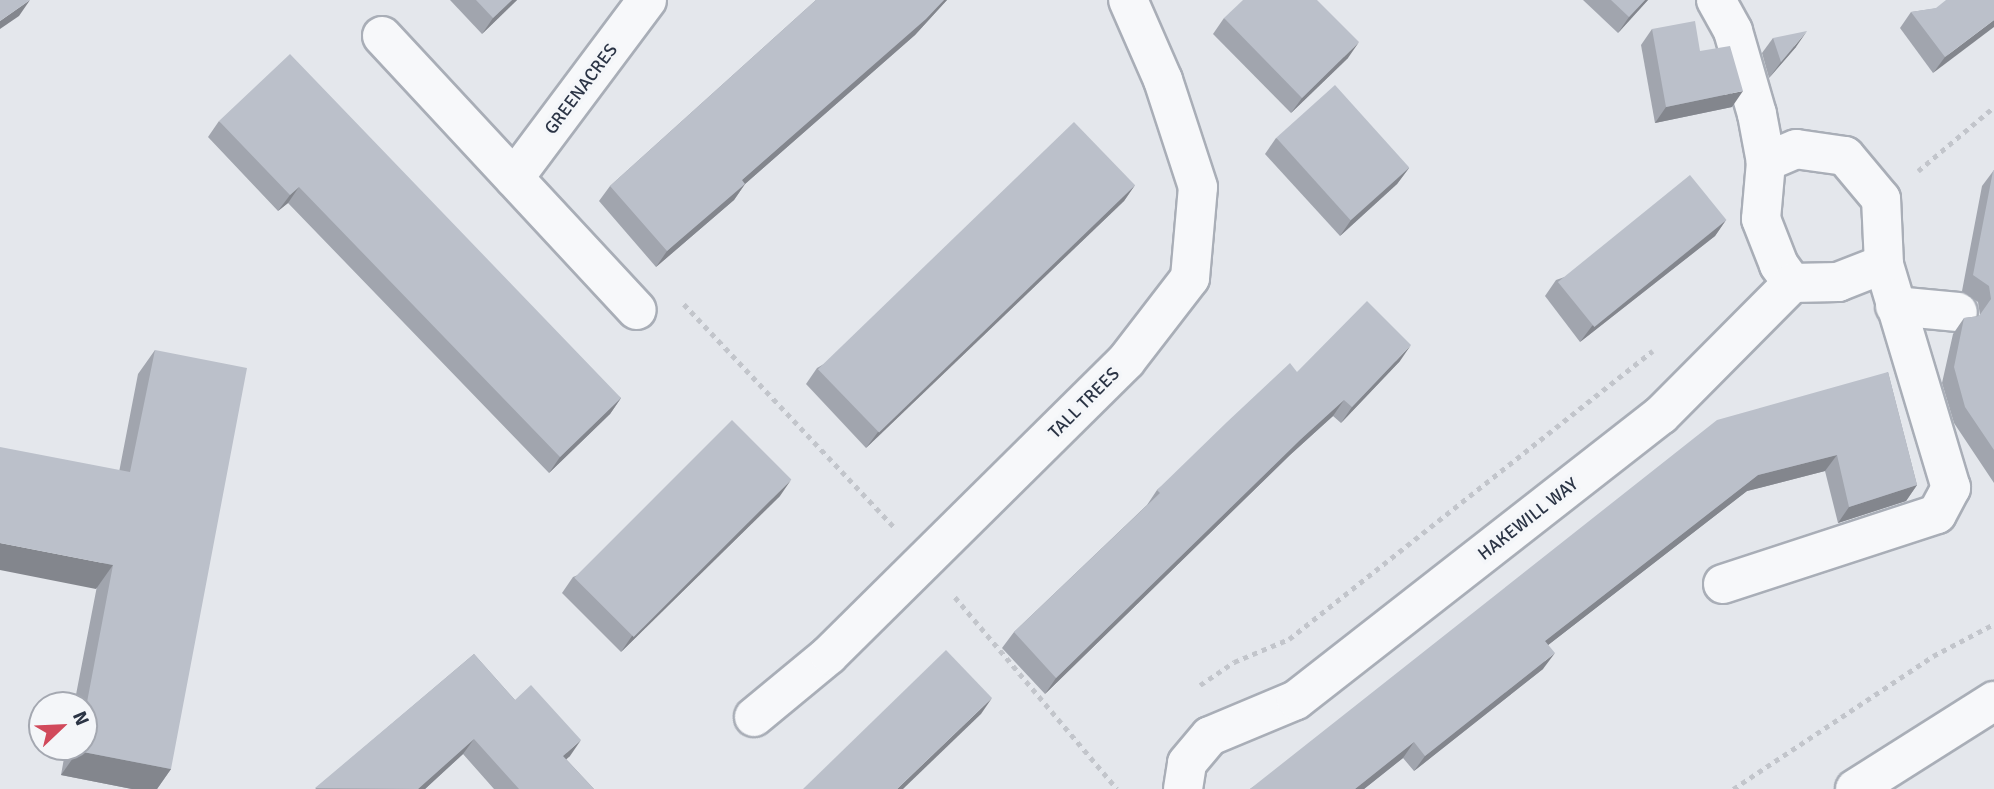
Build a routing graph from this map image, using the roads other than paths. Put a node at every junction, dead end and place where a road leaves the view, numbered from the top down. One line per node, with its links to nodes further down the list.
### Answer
1 (647, 0): 6 (street, GREENACRES)
2 (1128, 0): 14 (street, TALL TREES)
3 (1716, 0): 5 (street)
4 (382, 36): 6 (street)
5 (1766, 162): 7 (street); 8 (street)
6 (514, 178): 10 (street)
7 (1884, 264): 8 (street); 9 (street)
8 (1792, 283): 15 (street, HAKEWILL WAY)
9 (1895, 306): 11 (street); 12 (street)
10 (637, 310)
11 (1958, 312)
12 (1723, 584)
13 (1994, 701): 16 (street)
14 (754, 717)
15 (1183, 789)
16 (1855, 789)

